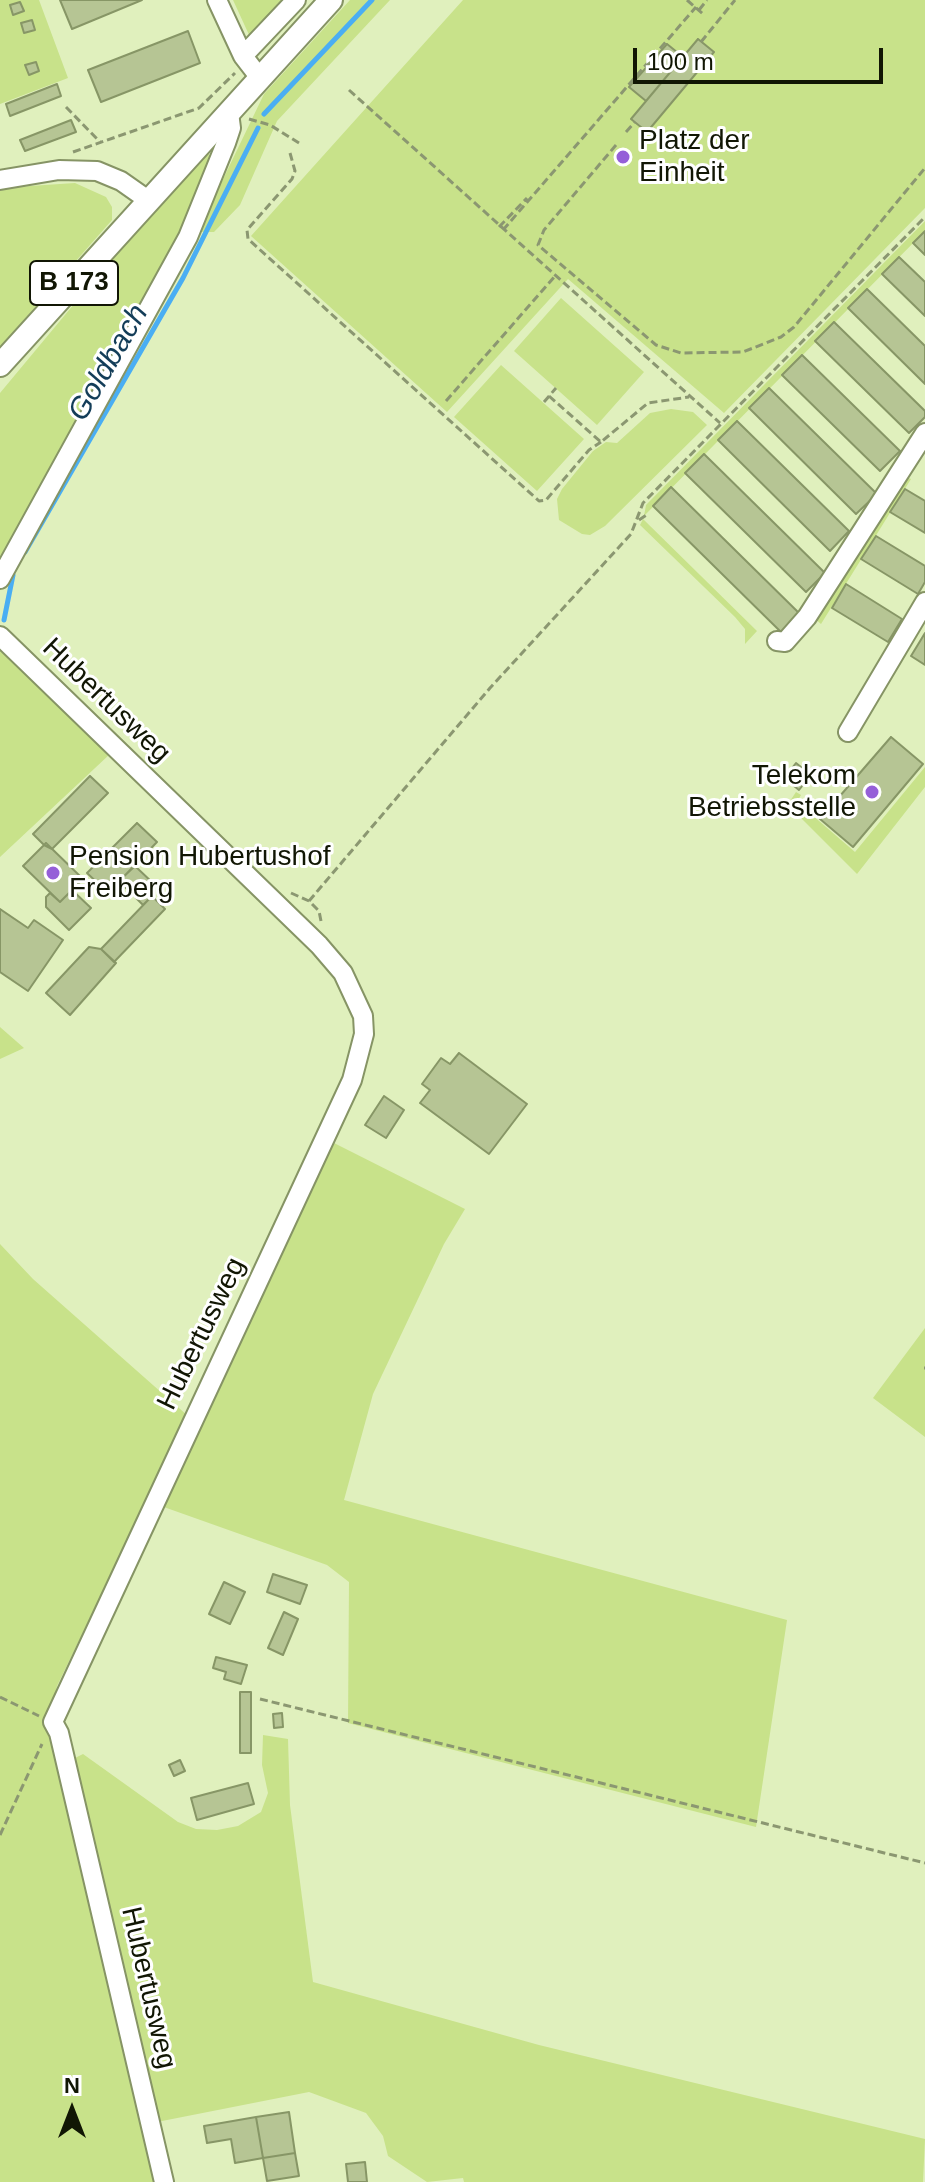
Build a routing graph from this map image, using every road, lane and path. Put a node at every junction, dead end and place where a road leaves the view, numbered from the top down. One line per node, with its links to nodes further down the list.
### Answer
1 (217, 0): 10 (street)
2 (296, 0): 10 (street)
3 (331, 0): 10 (main road, B 173)
4 (687, 0): 7 (path)
5 (707, 0): 7 (path)
6 (735, 0): 9 (path)
7 (698, 9): 8 (path); 25 (path)
8 (703, 14)
9 (701, 42)
10 (249, 65): 13 (main road, B 173); 16 (path)
11 (349, 90): 25 (path)
12 (66, 107): 16 (path)
13 (231, 111): 17 (path); 23 (main road, B 173); 38 (street)
14 (635, 122): 15 (path)
15 (626, 132)
16 (101, 143): 21 (path)
17 (299, 143)
18 (616, 145): 20 (path)
19 (290, 153): 35 (path)
20 (925, 168)
21 (59, 170): 22 (street); 23 (street)
22 (0, 180)
23 (148, 200): 27 (main road, B 173)
24 (925, 217): 33 (path)
25 (501, 229): 26 (path)
26 (555, 276): 30 (path); 31 (path)
27 (0, 365)
28 (556, 388): 29 (path)
29 (549, 396): 32 (path); 35 (path)
30 (691, 397): 33 (path); 35 (path)
31 (446, 401)
32 (544, 402)
33 (720, 423): 37 (path)
34 (925, 433): 41 (street)
35 (601, 442)
36 (648, 514): 37 (path)
37 (637, 523): 43 (path)
38 (0, 579)
39 (925, 602): 42 (street)
40 (0, 636): 46 (street, Hubertusweg)
41 (777, 641)
42 (848, 732)
43 (309, 901)
44 (0, 1697): 46 (path)
45 (260, 1699): 48 (path)
46 (53, 1722): 47 (path); 49 (street, Hubertusweg)
47 (0, 1835)
48 (925, 1863)
49 (164, 2182)

